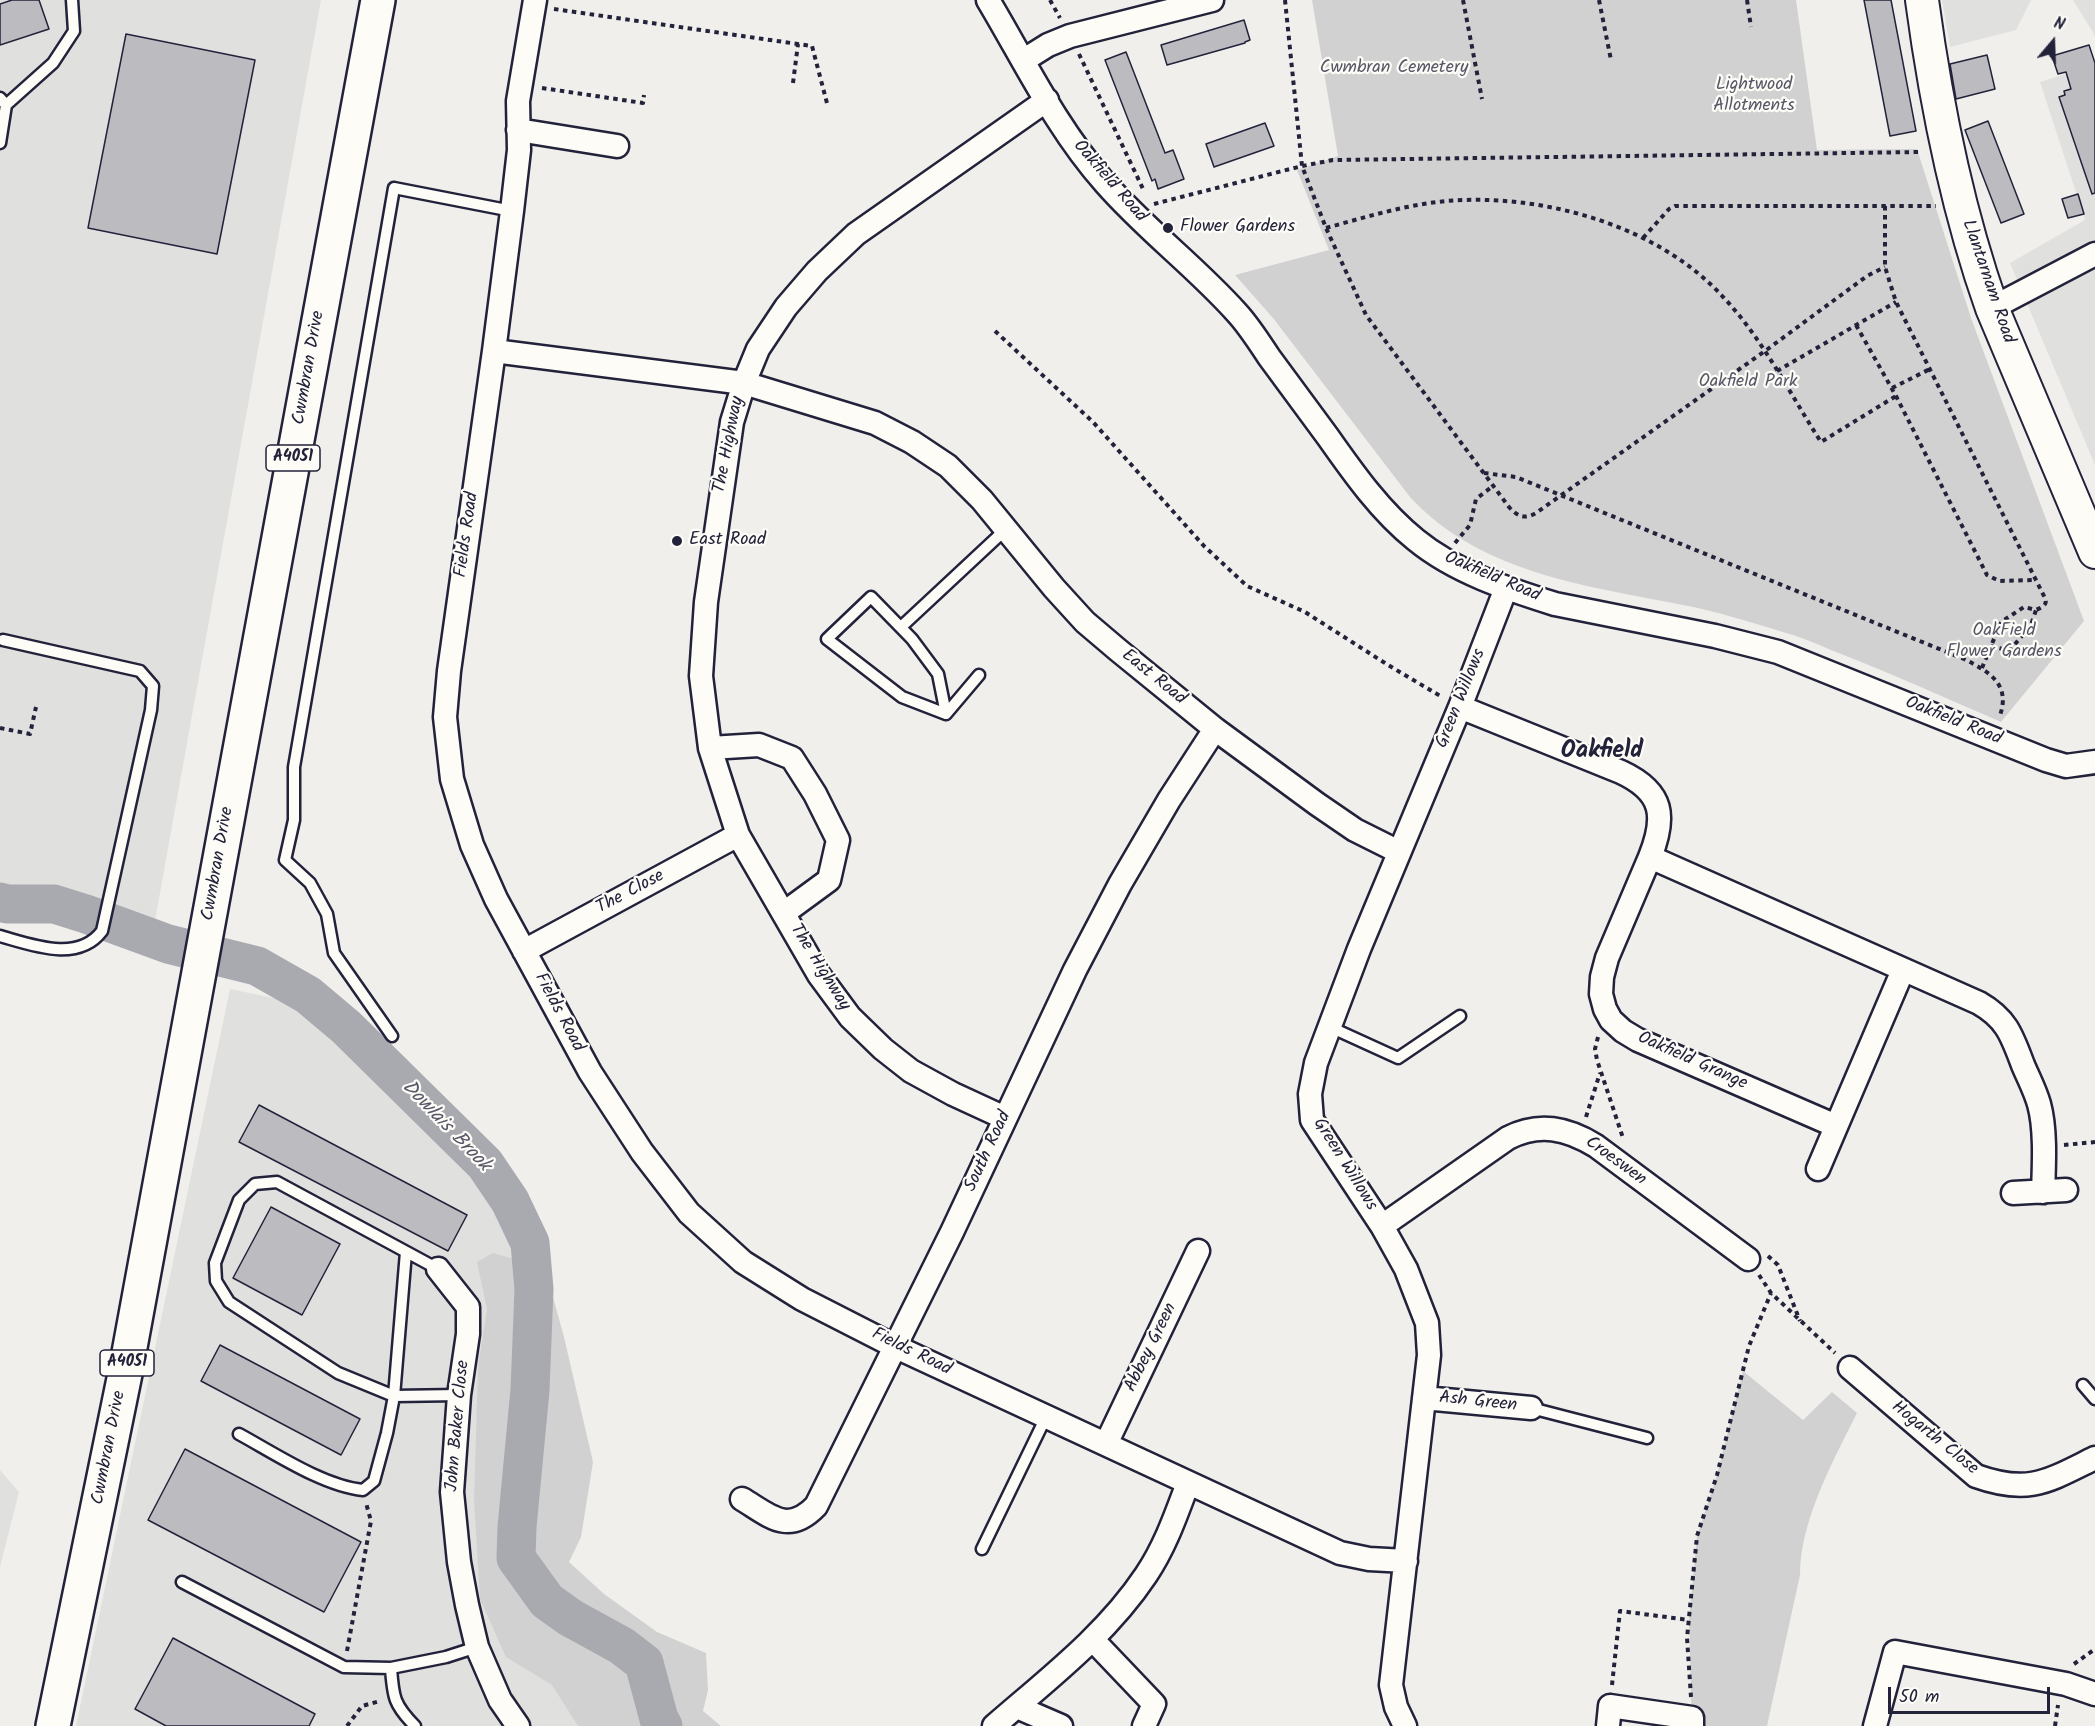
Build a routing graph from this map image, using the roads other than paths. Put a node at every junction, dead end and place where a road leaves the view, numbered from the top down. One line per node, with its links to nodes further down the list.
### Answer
1 (72, 0): 9 (lane)
2 (378, 0): 75 (main road, Cwmbran Drive / A4051)
3 (988, 0): 7 (street, Oakfield Road)
4 (1212, 0): 7 (street)
5 (1922, 0): 15 (street, Llantarnam Road)
6 (535, 3): 10 (street, Fields Road)
7 (1024, 60): 8 (street, Oakfield Road)
8 (1047, 100): 17 (street, The Highway); 20 (street, Oakfield Road)
9 (3, 102): 11 (lane)
10 (519, 130): 12 (street); 13 (street, Fields Road)
11 (0, 143)
12 (617, 146)
13 (512, 211): 16 (street, Fields Road); 38 (lane)
14 (2095, 254): 15 (street)
15 (1992, 308): 19 (street, Llantarnam Road)
16 (494, 351): 17 (street, East Road); 34 (street, Fields Road)
17 (744, 383): 18 (street, East Road); 27 (street, The Highway)
18 (1005, 530): 21 (lane); 26 (street, East Road)
19 (2095, 552)
20 (1506, 588): 24 (street, Green Willows); 28 (street, Oakfield Road)
21 (901, 627): 25 (lane); 25 (lane)
22 (3, 640): 33 (lane)
23 (979, 675): 25 (lane)
24 (1460, 707): 30 (street, Green Willows); 31 (street)
25 (946, 714)
26 (1215, 729): 30 (street, East Road); 39 (street, South Road)
27 (710, 748): 29 (street, The Highway); 32 (street, The Highway)
28 (2095, 762)
29 (738, 835): 32 (street, The Highway); 34 (street, The Close)
30 (1399, 852): 37 (street, Green Willows)
31 (1650, 857): 35 (street); 40 (street, Oakfield Grange)
32 (784, 913): 39 (street, The Highway)
33 (0, 936)
34 (524, 951): 50 (street, Fields Road)
35 (1903, 970): 40 (street); 43 (street)
36 (1460, 1016): 37 (lane)
37 (1330, 1027): 45 (street, Green Willows)
38 (392, 1036)
39 (1005, 1118): 50 (street, South Road)
40 (1836, 1126): 41 (street)
41 (1818, 1169)
42 (2066, 1190): 43 (street)
43 (2043, 1191): 44 (street)
44 (2013, 1193)
45 (1382, 1226): 48 (street, Croeswen); 55 (street, Green Willows)
46 (1198, 1251): 61 (street, Abbey Green)
47 (406, 1252): 49 (lane); 54 (lane); 54 (lane)
48 (1755, 1255)
49 (438, 1269): 53 (street, John Baker Close)
50 (894, 1346): 58 (street, Fields Road); 64 (street, South Road)
51 (1850, 1368): 62 (street, Hogarth Close)
52 (2083, 1386): 56 (lane)
53 (459, 1395): 54 (lane); 69 (street, John Baker Close)
54 (394, 1396): 59 (lane)
55 (1424, 1398): 57 (street, Ash Green); 66 (street, Green Willows)
56 (2095, 1400)
57 (1531, 1408): 60 (lane)
58 (1046, 1417): 61 (street, Fields Road); 65 (lane)
59 (239, 1434)
60 (1647, 1438)
61 (1106, 1444): 63 (street, Fields Road)
62 (2095, 1458)
63 (1188, 1483): 66 (street, Fields Road); 68 (street)
64 (742, 1499)
65 (982, 1549)
66 (1406, 1561): 81 (street, Green Willows)
67 (182, 1582): 70 (lane)
68 (1093, 1640): 72 (street); 80 (street)
69 (477, 1647): 70 (lane); 77 (street, John Baker Close)
70 (391, 1668): 76 (lane)
71 (2095, 1694): 82 (street)
72 (1017, 1707): 78 (street); 79 (street)
73 (1609, 1716): 74 (street)
74 (1692, 1722)
75 (53, 1726)
76 (415, 1726)
77 (518, 1726)
78 (994, 1726)
79 (1061, 1726)
80 (1144, 1726)
81 (1406, 1726)
82 (1875, 1726)

